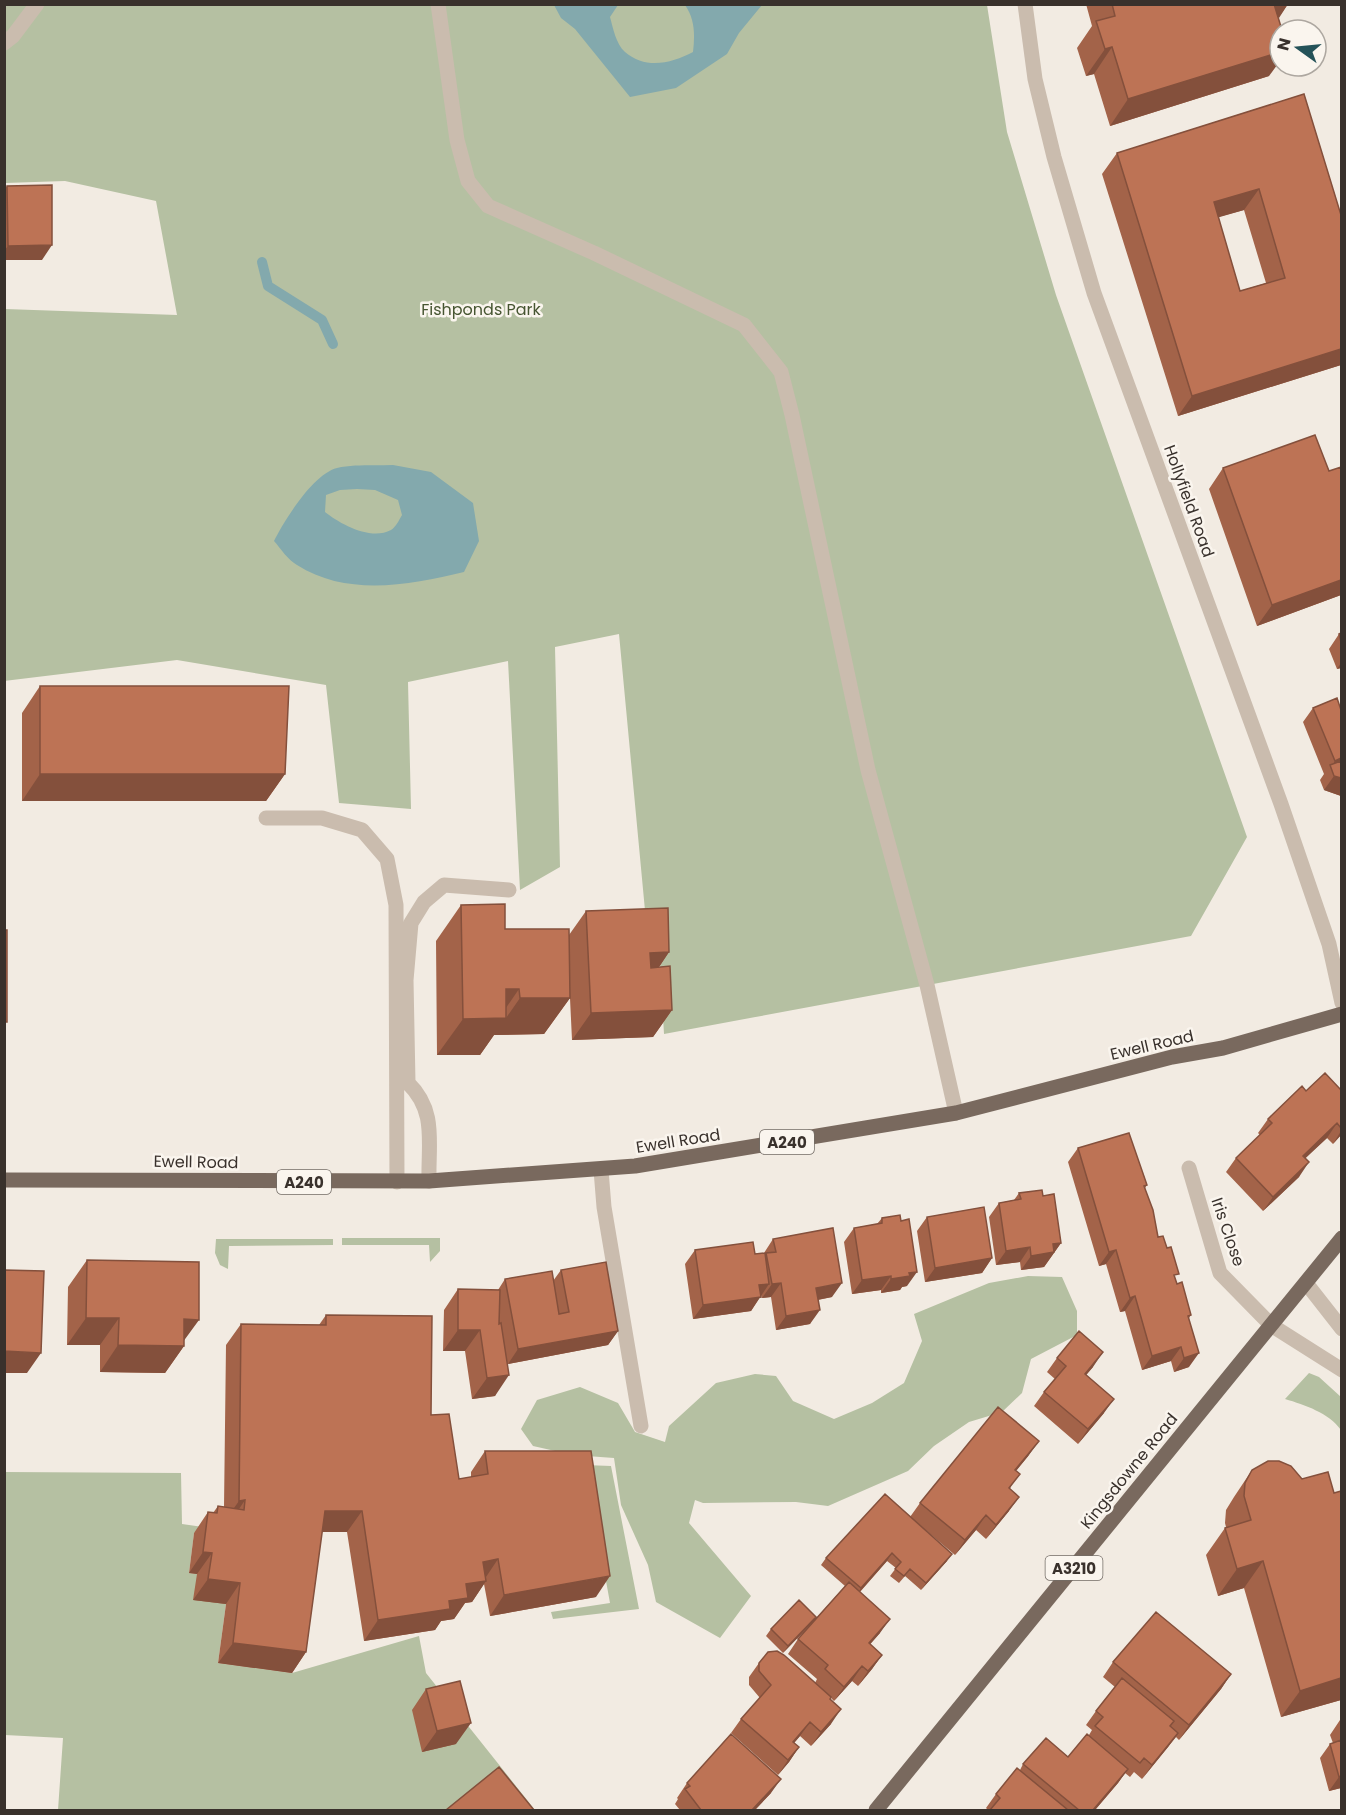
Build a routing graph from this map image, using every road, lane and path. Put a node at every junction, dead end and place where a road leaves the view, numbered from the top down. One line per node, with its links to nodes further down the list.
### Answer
1 (37, 4): 4 (street)
2 (438, 4): 9 (street)
3 (1025, 4): 7 (street, Hollyfield Road)
4 (4, 43)
5 (266, 818): 14 (street)
6 (508, 890): 13 (street)
7 (1341, 1003)
8 (1341, 1014): 9 (main road, Ewell Road / A240)
9 (956, 1113): 11 (main road, Ewell Road / A240)
10 (1189, 1168): 17 (street, Iris Close)
11 (601, 1170): 13 (main road, Ewell Road / A240); 20 (street)
12 (4, 1180): 14 (main road, Ewell Road / A240)
13 (429, 1181): 14 (main road, Ewell Road / A240)
14 (397, 1182)
15 (1341, 1238): 16 (main road, Kingsdowne Road / A3210)
16 (1306, 1283): 17 (main road, Kingsdowne Road / A3210); 18 (street)
17 (1271, 1325): 19 (street, Iris Close); 21 (main road, Kingsdowne Road / A3210)
18 (1341, 1329)
19 (1341, 1370)
20 (641, 1426)
21 (876, 1810)

